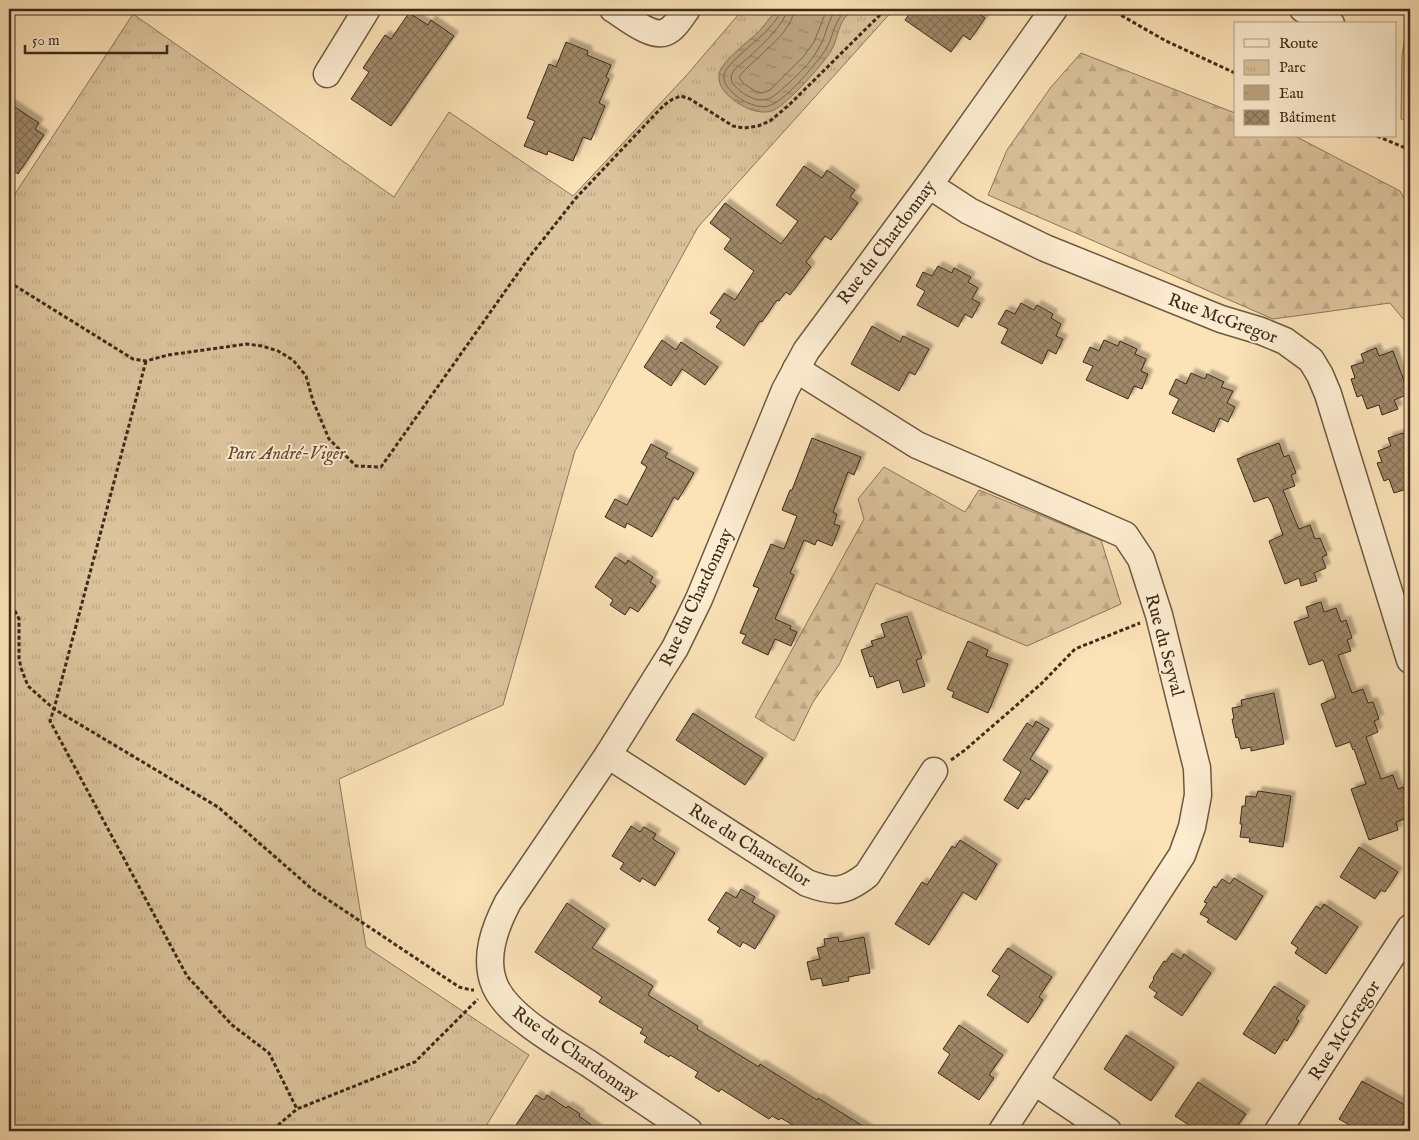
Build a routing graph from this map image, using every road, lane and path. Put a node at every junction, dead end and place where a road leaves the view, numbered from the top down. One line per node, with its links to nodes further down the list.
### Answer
1 (367, 9): 10 (street)
2 (614, 9): 3 (street)
3 (687, 9)
4 (886, 9): 15 (path)
5 (1054, 9): 13 (street, Rue du Chardonnay)
6 (1110, 9): 9 (path)
7 (1303, 9): 8 (street)
8 (1327, 22)
9 (1234, 73)
10 (327, 74)
11 (1382, 138): 12 (path)
12 (1410, 150)
13 (929, 185): 16 (street, Rue du Chardonnay); 19 (street, Rue McGregor)
14 (9, 282): 15 (path)
15 (146, 361): 20 (path)
16 (796, 369): 18 (street, Rue du Seyval); 21 (street, Rue du Chardonnay)
17 (9, 600): 20 (path)
18 (1159, 615): 22 (path); 25 (street, Rue du Seyval)
19 (1410, 660)
20 (54, 709): 24 (path); 26 (path)
21 (608, 755): 22 (street, Rue du Chancellor); 24 (street, Rue du Chardonnay)
22 (934, 772)
23 (1410, 928): 31 (street, Rue McGregor)
24 (495, 986): 26 (path); 28 (street, Rue du Chardonnay)
25 (1035, 1082): 29 (street); 30 (street)
26 (297, 1109): 27 (path)
27 (274, 1131)
28 (689, 1131)
29 (1002, 1131)
30 (1108, 1131)
31 (1278, 1131)

